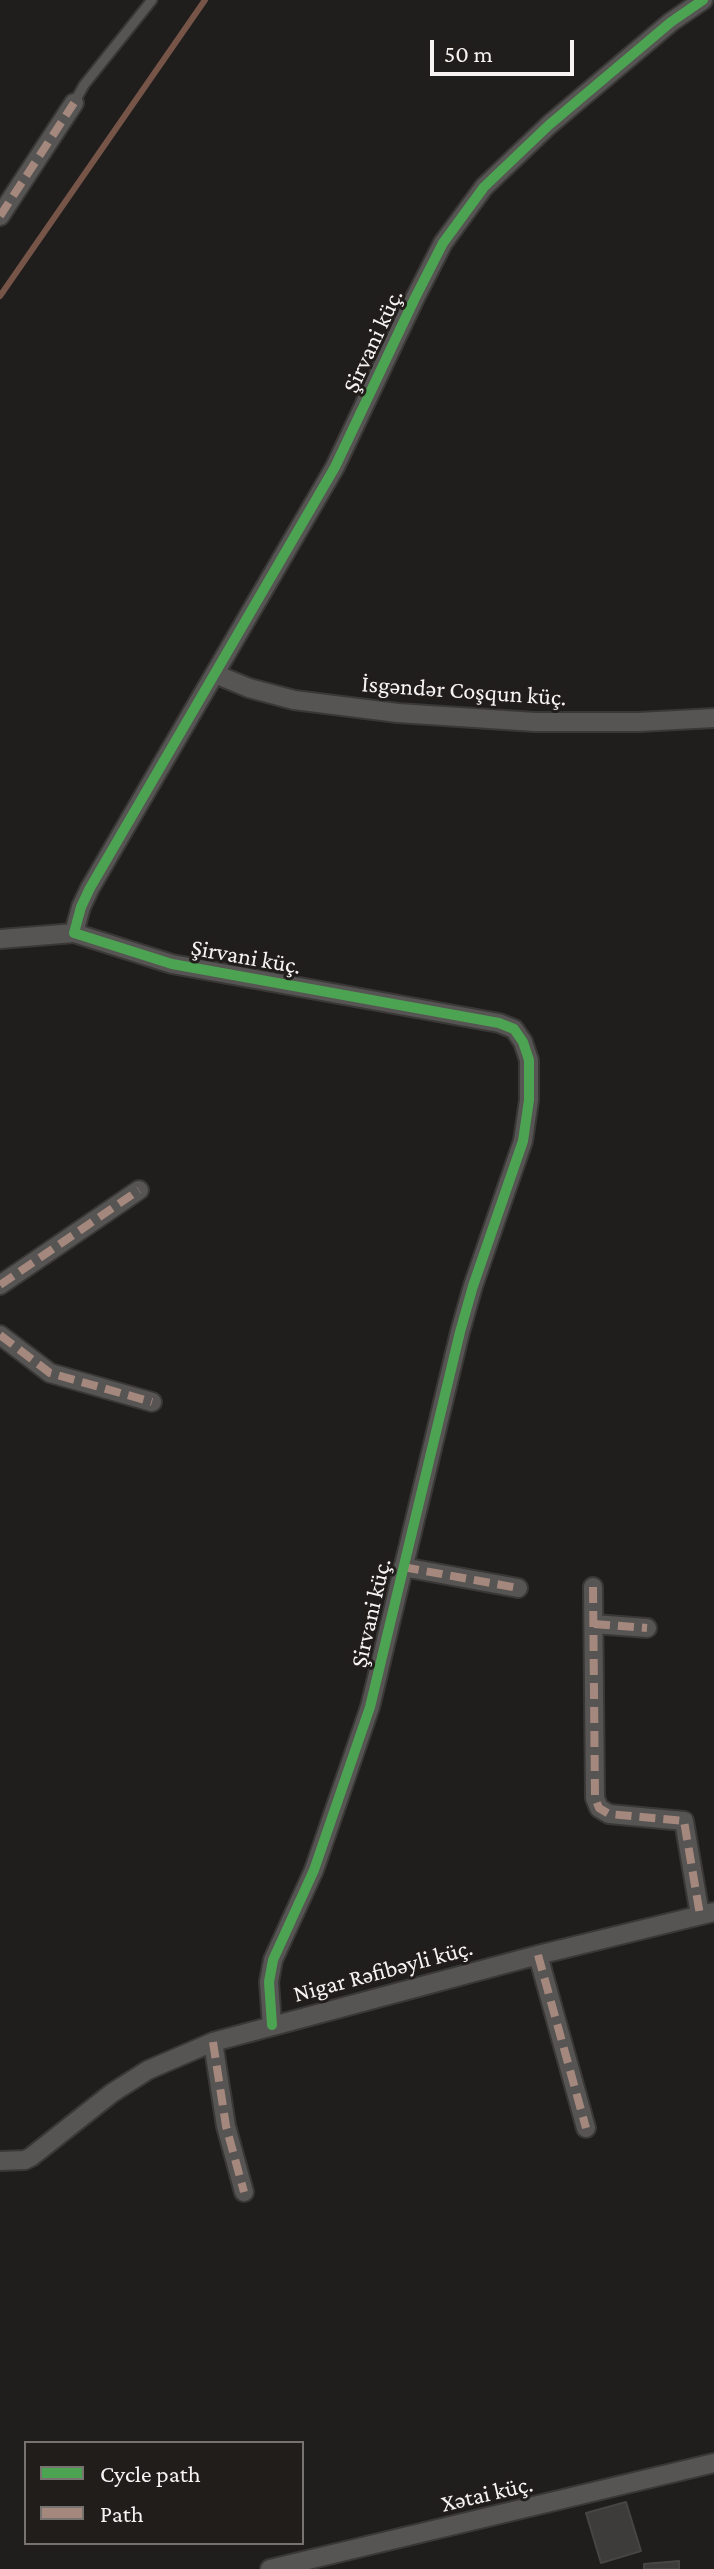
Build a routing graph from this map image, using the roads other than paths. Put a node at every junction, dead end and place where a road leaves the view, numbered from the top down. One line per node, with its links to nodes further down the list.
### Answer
1 (152, 0): 3 (lane)
2 (703, 0): 5 (street, Şirvani küç.)
3 (74, 103): 4 (street)
4 (0, 216)
5 (215, 674): 6 (street, İsgəndər Coşqun küç.); 7 (street, Şirvani küç.)
6 (714, 718)
7 (74, 933): 8 (street); 13 (street, Şirvani küç.)
8 (0, 939)
9 (139, 1190): 10 (street)
10 (0, 1285)
11 (0, 1335): 12 (street)
12 (152, 1402)
13 (403, 1567): 15 (street); 20 (street, Şirvani küç.)
14 (593, 1587): 16 (street)
15 (518, 1588)
16 (594, 1624): 17 (street); 18 (street)
17 (647, 1628)
18 (707, 1914): 19 (street, Nigar Rəfibəyli küç.)
19 (538, 1955): 20 (street, Nigar Rəfibəyli küç.); 22 (street)
20 (272, 2025): 21 (street, Nigar Rəfibəyli küç.)
21 (213, 2042): 23 (street, Nigar Rəfibəyli küç.); 24 (street)
22 (586, 2128)
23 (0, 2161)
24 (244, 2192)
25 (714, 2463): 26 (street, Xətai küç.)
26 (270, 2569)

